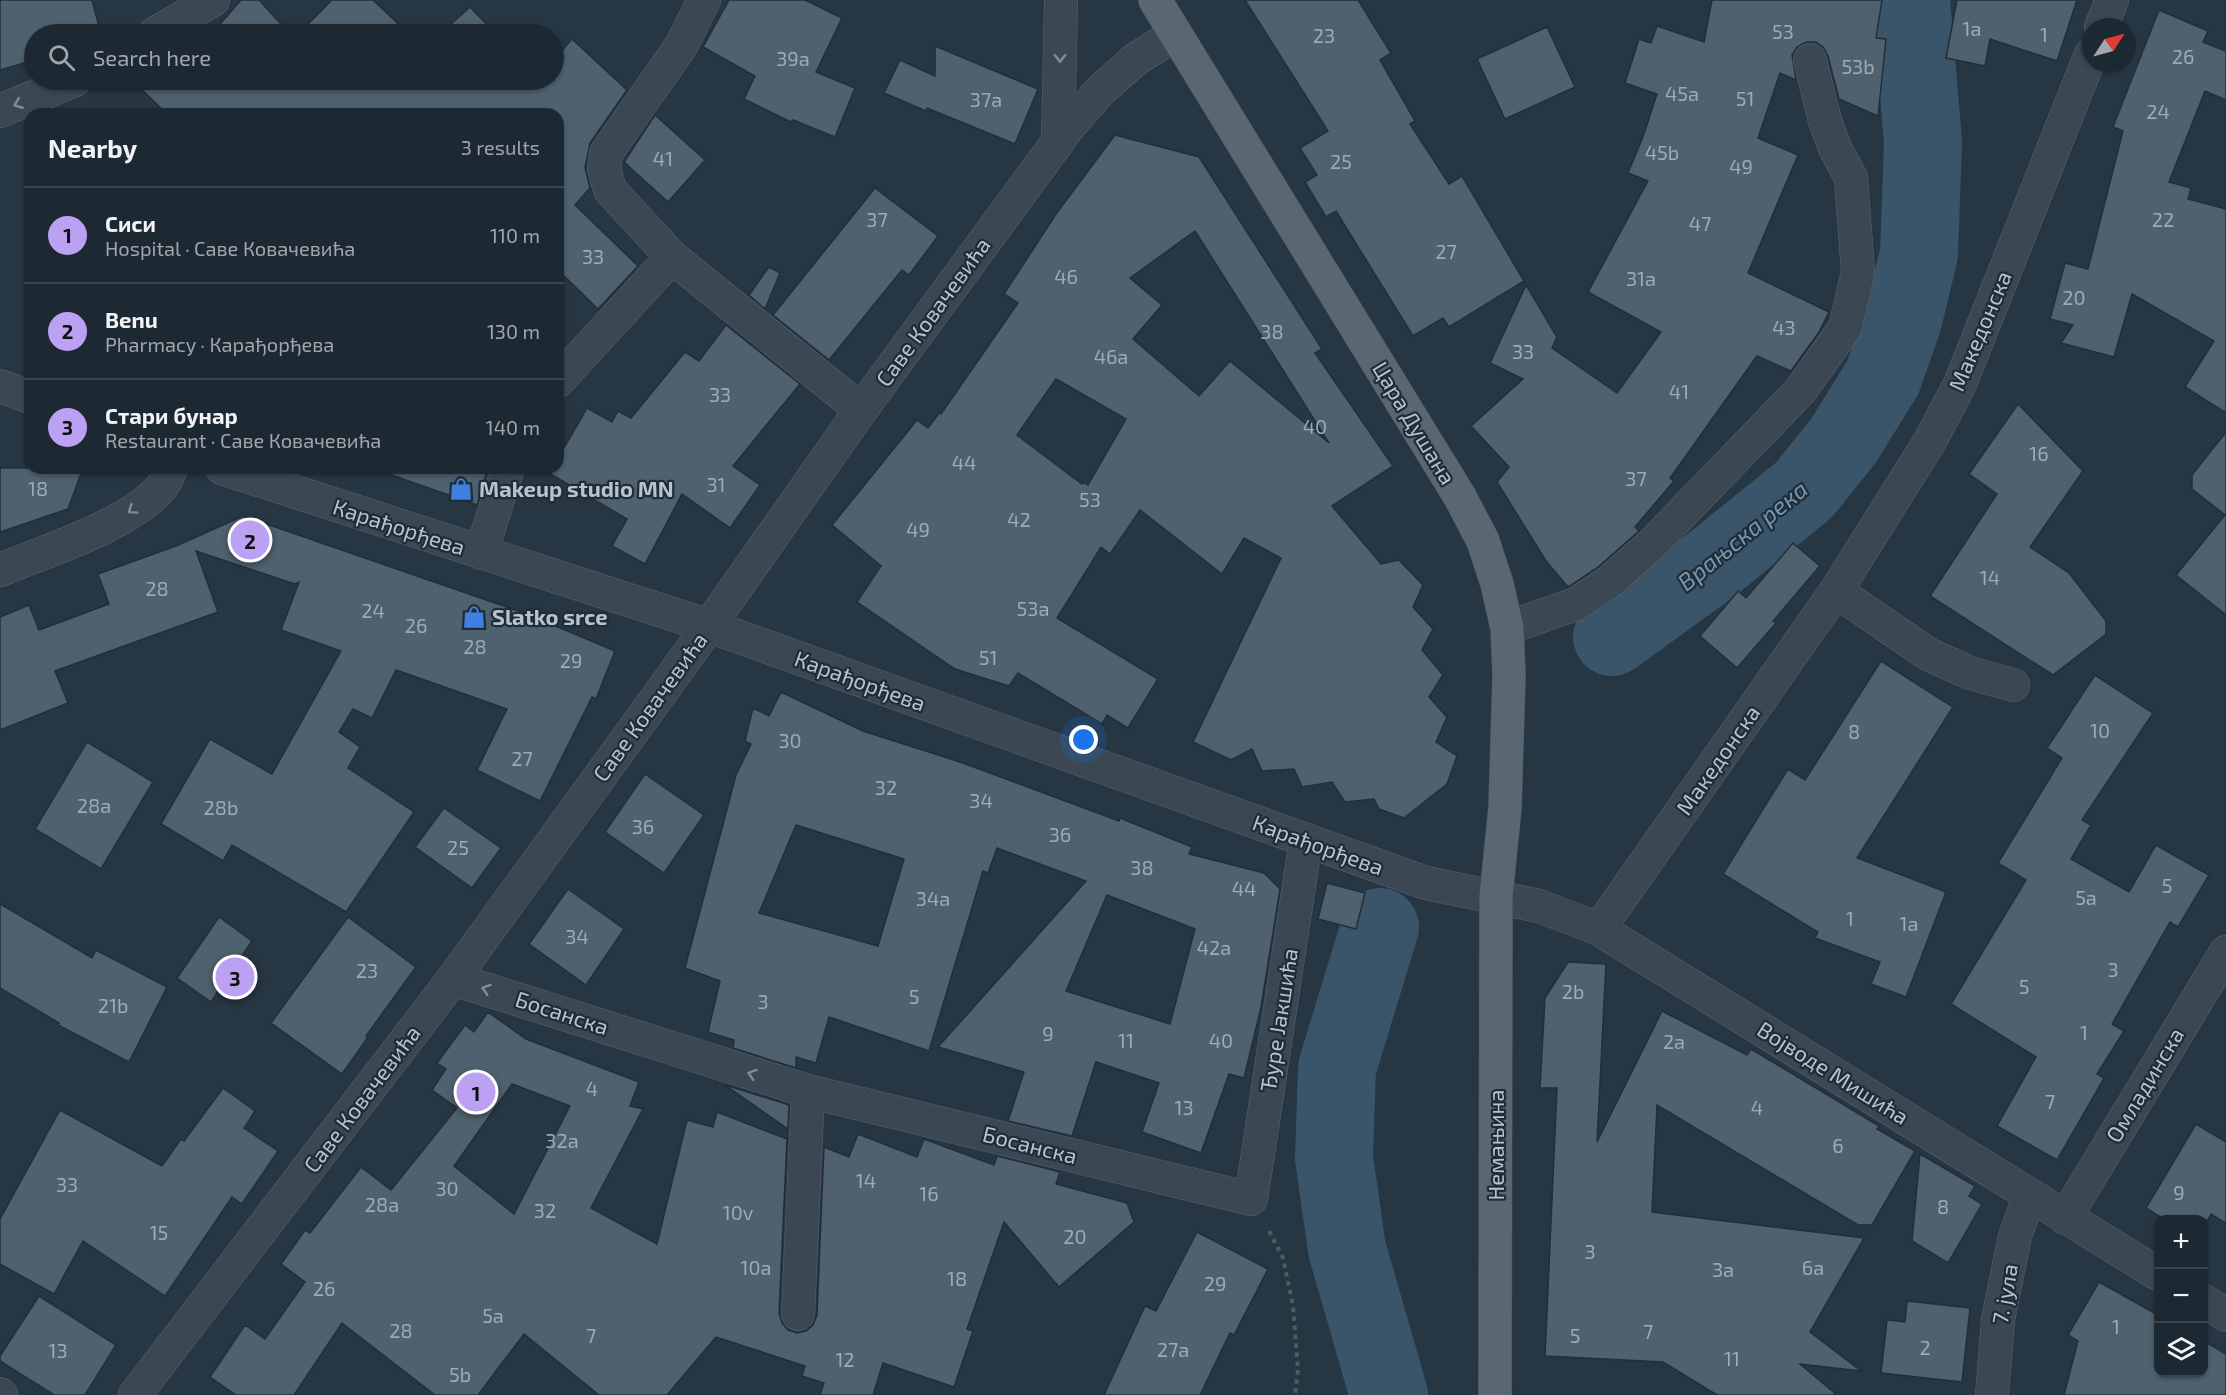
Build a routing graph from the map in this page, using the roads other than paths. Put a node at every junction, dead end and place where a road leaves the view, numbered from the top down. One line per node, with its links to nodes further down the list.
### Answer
1 (213, 0): 7 (street)
2 (704, 0): 14 (street)
3 (1060, 0): 13 (street, one-way to 13)
4 (1155, 0): 8 (main road, Цара Душана)
5 (2112, 0): 6 (street)
6 (2105, 18)
7 (171, 24)
8 (1176, 34): 13 (street, Саве Ковачевића); 26 (main road, Цара Душана)
9 (1810, 60): 26 (street)
10 (2084, 72): 24 (street, Македонска)
11 (51, 90): 12 (street, one-way to 12)
12 (0, 111)
13 (1058, 142): 18 (street, Саве Ковачевића)
14 (672, 257): 15 (street); 18 (street)
15 (564, 374)
16 (0, 386): 17 (street)
17 (24, 395)
18 (861, 410): 25 (street, Саве Ковачевића)
19 (168, 474): 23 (street, one-way to 23)
20 (240, 474): 22 (street, Карађорђева)
21 (506, 474): 22 (street)
22 (481, 553): 25 (street, Карађорђева)
23 (0, 570)
24 (1836, 591): 27 (street); 30 (street, Македонска)
25 (709, 626): 28 (street, Карађорђева); 32 (street, Саве Ковачевића)
26 (1507, 628): 29 (main road, Цара Душана)
27 (2013, 685)
28 (1306, 840): 29 (street, Карађорђева); 35 (street, Ђуре Јакшића)
29 (1496, 896): 30 (street, Војводе Мишића); 42 (main road, Немањина)
30 (1599, 929): 34 (street, Војводе Мишића)
31 (2226, 952): 36 (street, Омладинска)
32 (453, 979): 33 (street, Босанска, one-way to 32); 41 (street, Саве Ковачевића)
33 (808, 1091): 35 (street, Босанска); 39 (street)
34 (2030, 1195): 36 (street, Војводе Мишића); 43 (street, 7. јула)
35 (1251, 1199)
36 (2064, 1218): 37 (street, Војводе Мишића)
37 (2154, 1272)
38 (2208, 1304): 40 (street)
39 (798, 1314)
40 (2226, 1315)
41 (135, 1395)
42 (1496, 1395)
43 (1992, 1395)

